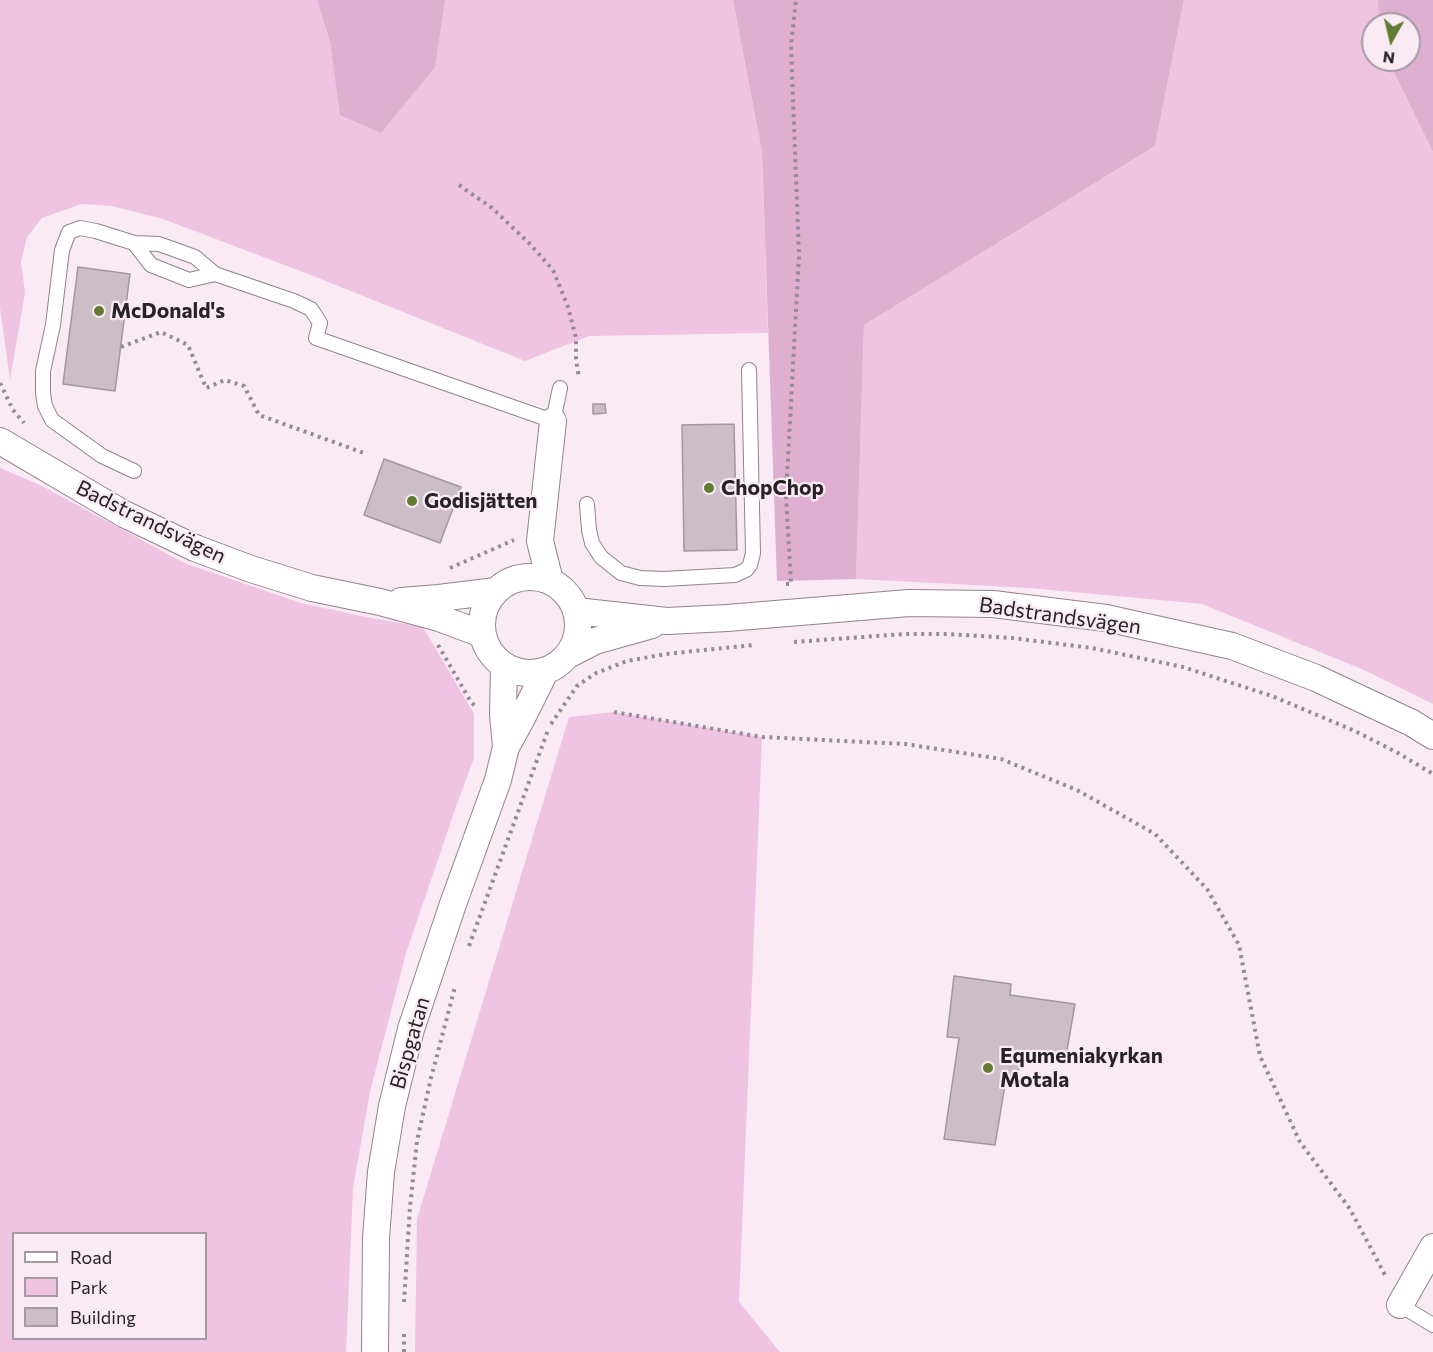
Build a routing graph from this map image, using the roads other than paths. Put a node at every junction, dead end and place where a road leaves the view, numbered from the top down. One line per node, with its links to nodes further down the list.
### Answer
1 (134, 243): 2 (lane); 2 (lane); 7 (lane)
2 (215, 274): 5 (lane)
3 (749, 370): 8 (lane)
4 (560, 388): 5 (lane)
5 (554, 421): 9 (street, Badstrandsvägen)
6 (0, 441): 13 (street, Badstrandsvägen)
7 (134, 471)
8 (587, 504)
9 (540, 541): 10 (street, Badstrandsvägen); 11 (street, Badstrandsvägen)
10 (518, 578): 11 (street); 12 (street, Badstrandsvägen)
11 (550, 581): 14 (street)
12 (496, 591): 13 (street, Badstrandsvägen); 16 (street)
13 (439, 608): 16 (street, Badstrandsvägen)
14 (576, 611): 15 (street, Badstrandsvägen); 17 (street)
15 (667, 621): 17 (street, Badstrandsvägen); 21 (street, Badstrandsvägen)
16 (482, 634): 18 (street)
17 (568, 655): 19 (street, Badstrandsvägen)
18 (504, 666): 19 (street); 20 (street, Bispgatan)
19 (545, 672): 20 (street, Bispgatan)
20 (513, 716): 25 (street, Bispgatan)
21 (1433, 736)
22 (1433, 1247): 23 (street)
23 (1400, 1305): 24 (lane)
24 (1433, 1325)
25 (375, 1352)

